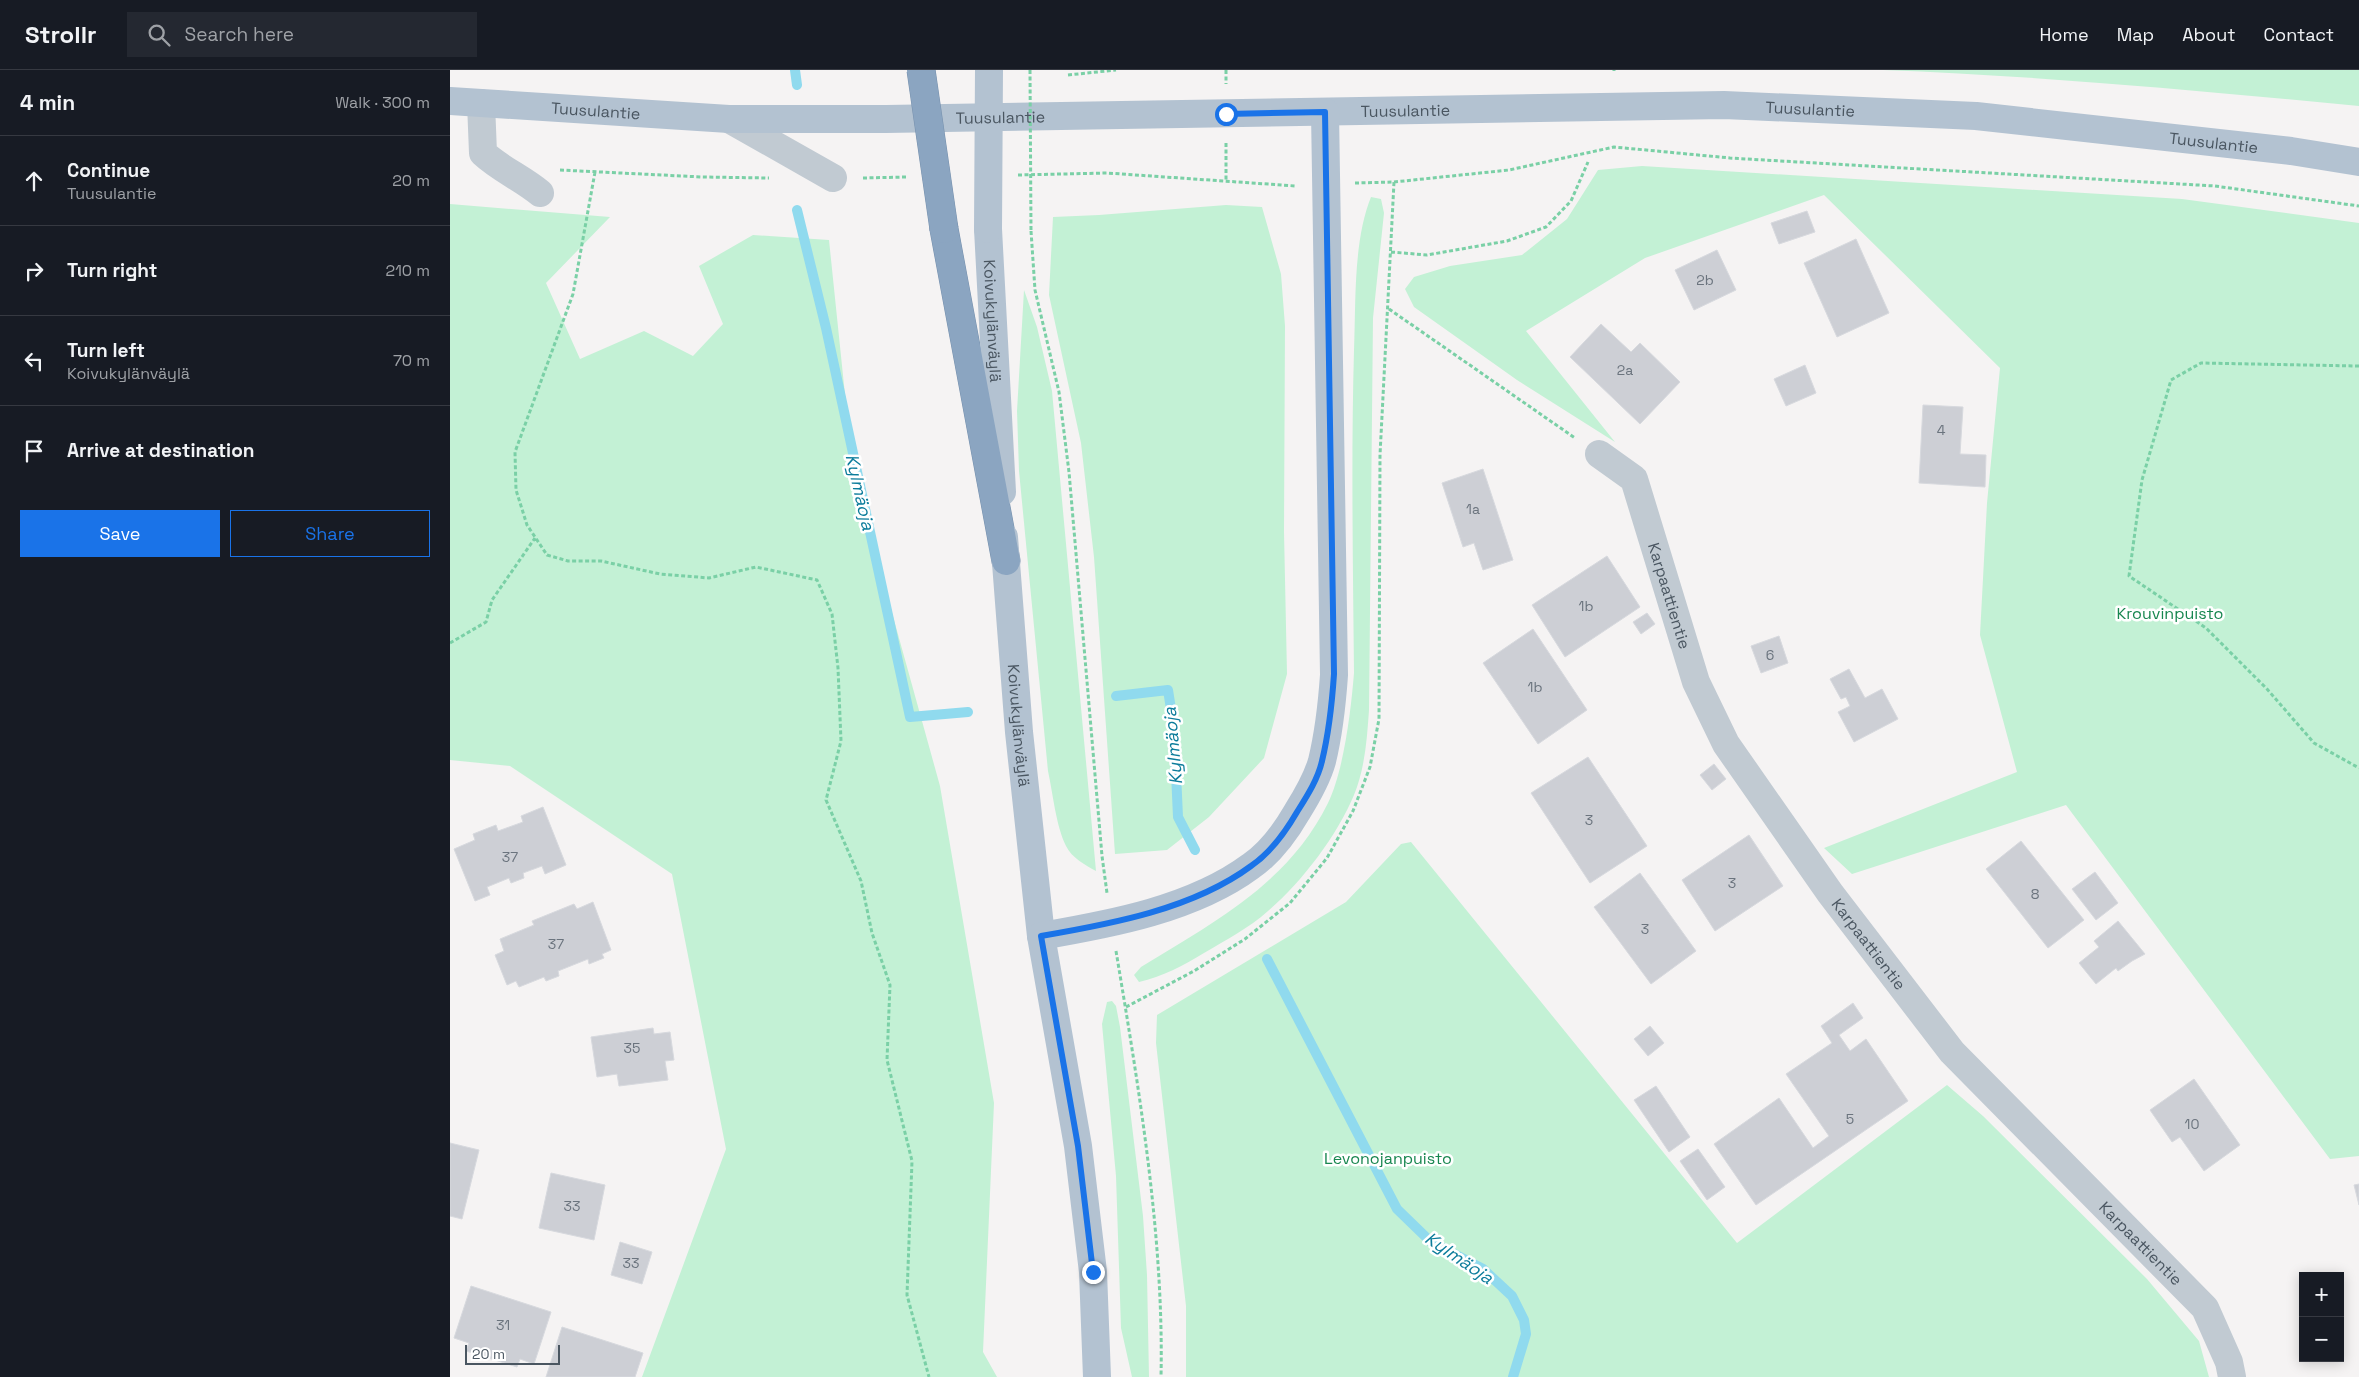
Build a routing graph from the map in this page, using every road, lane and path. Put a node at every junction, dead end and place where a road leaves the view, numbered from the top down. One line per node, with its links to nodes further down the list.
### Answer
1 (922, 70): 22 (highway, bridge)
2 (989, 70): 22 (main road, Koivukylänväylä, bridge)
3 (1030, 70): 25 (path, bridge)
4 (1116, 70): 5 (path)
5 (1068, 75)
6 (450, 101): 7 (main road, Tuusulantie)
7 (481, 103): 9 (main road, Tuusulantie); 15 (street)
8 (1325, 112): 9 (main road, Tuusulantie); 11 (main road, Tuusulantie); 25 (main road)
9 (729, 118): 13 (street)
10 (1588, 162): 17 (path)
11 (2359, 162)
12 (595, 172): 21 (path)
13 (833, 178)
14 (1394, 182): 16 (path)
15 (540, 193)
16 (2359, 206)
17 (1391, 252)
18 (1388, 308): 20 (path)
19 (2359, 366): 24 (path)
20 (1599, 454): 30 (street, Karpaattientie)
21 (535, 538): 23 (path); 27 (path)
22 (1006, 562): 26 (main road, Koivukylänväylä)
23 (450, 643)
24 (2359, 768)
25 (1112, 924): 26 (main road); 29 (path)
26 (1041, 936): 28 (main road, Koivukylänväylä)
27 (929, 1377)
28 (1097, 1377)
29 (1161, 1377)
30 (2232, 1377)

